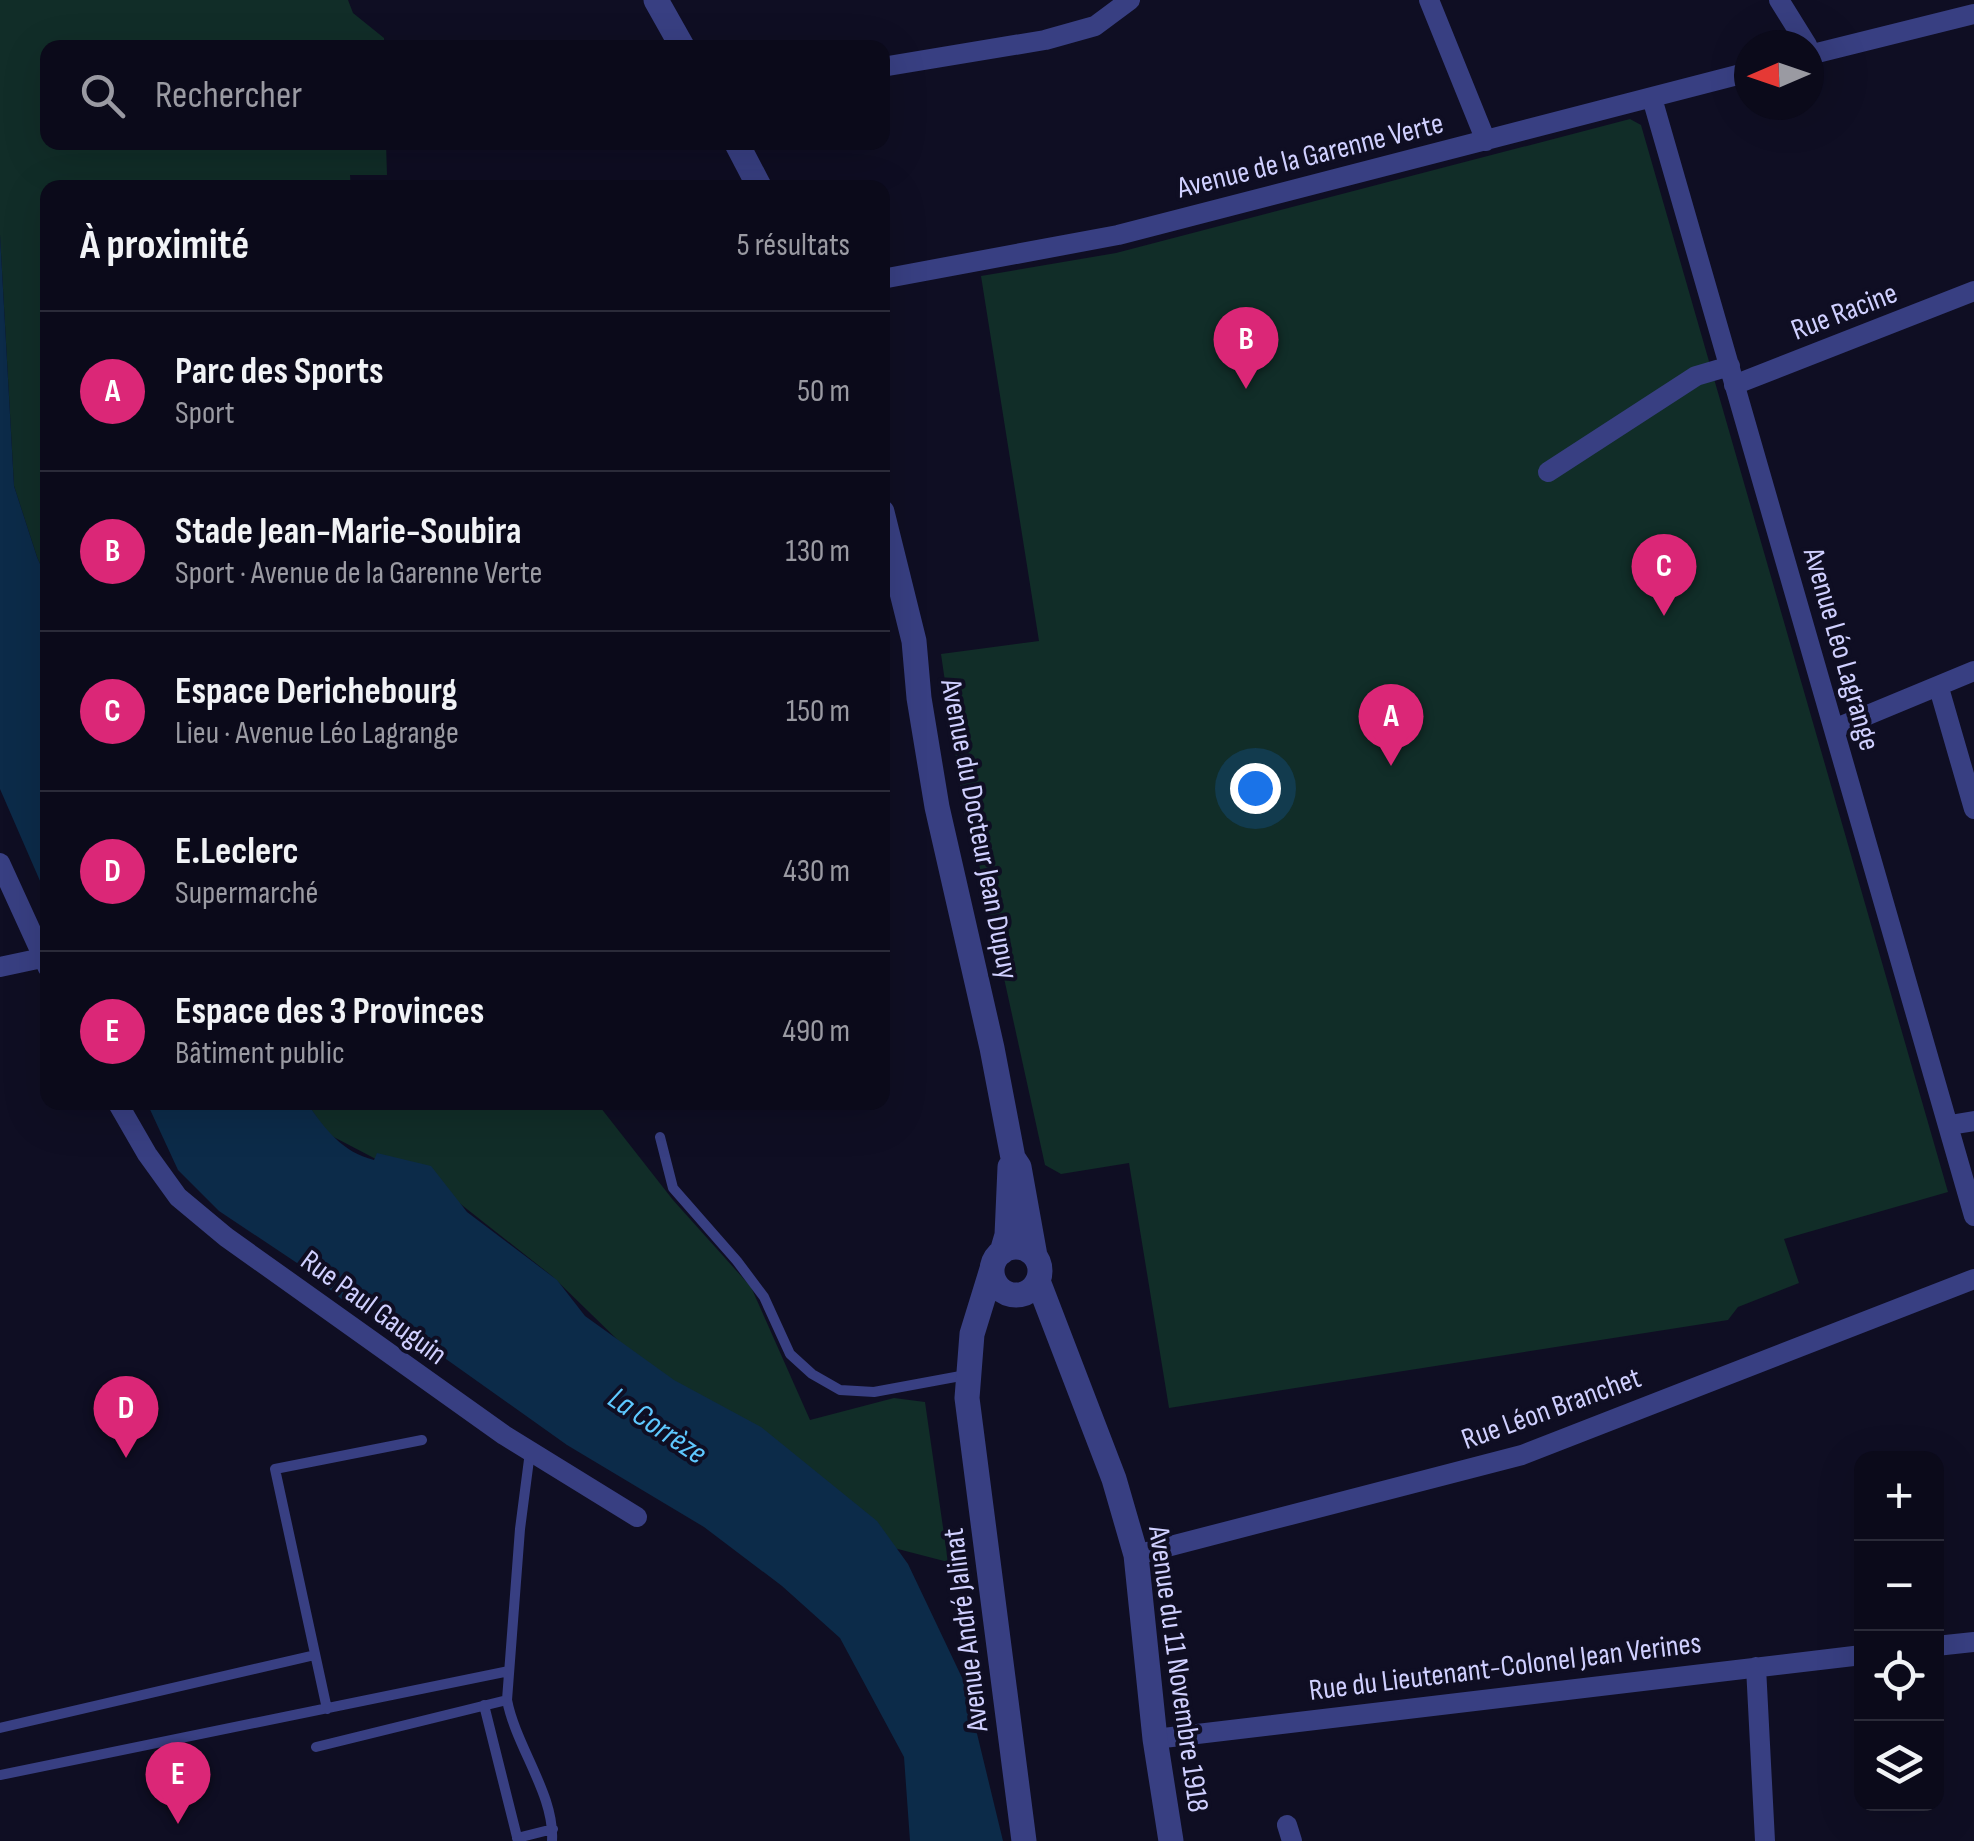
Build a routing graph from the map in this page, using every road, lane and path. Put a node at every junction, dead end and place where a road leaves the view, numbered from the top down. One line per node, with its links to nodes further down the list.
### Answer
1 (656, 0): 7 (street)
2 (1130, 0): 9 (street)
3 (1429, 0): 12 (street)
4 (1779, 0): 6 (street)
5 (1974, 14): 8 (street)
6 (1797, 30)
7 (678, 40)
8 (1824, 48)
9 (890, 66)
10 (1734, 76): 11 (street, Avenue de la Garenne Verte)
11 (1652, 98): 12 (street, Avenue de la Garenne Verte); 17 (street, Avenue Léo Lagrange)
12 (1486, 141): 15 (street, Avenue de la Garenne Verte)
13 (740, 150): 14 (street)
14 (756, 180)
15 (890, 278)
16 (1974, 291): 17 (street, Rue Racine)
17 (1732, 376): 18 (street, Rue Racine); 22 (street, Avenue Léo Lagrange)
18 (1548, 472)
19 (890, 553): 32 (street, Avenue du Docteur Jean Dupuy)
20 (1974, 671): 21 (street)
21 (1939, 688): 22 (street); 23 (street)
22 (1834, 729): 30 (street, Avenue Léo Lagrange)
23 (1974, 809)
24 (0, 863): 25 (street)
25 (40, 952)
26 (40, 963): 27 (street)
27 (0, 967)
28 (122, 1110): 41 (street, Rue Paul Gauguin)
29 (1974, 1122): 30 (street)
30 (1950, 1125): 33 (street, Avenue Léo Lagrange)
31 (660, 1137): 38 (lane)
32 (1013, 1158): 34 (street, Avenue du Docteur Jean Dupuy); 35 (street, Avenue du Docteur Jean Dupuy)
33 (1974, 1216)
34 (997, 1260): 35 (street); 37 (street); 38 (street, Avenue André Jalinat)
35 (1036, 1268): 37 (street); 43 (street, Avenue du 11 Novembre 1918)
36 (1974, 1279): 43 (street, Rue Léon Branchet)
37 (1015, 1295): 39 (street, Avenue André Jalinat)
38 (967, 1374): 39 (street, Avenue André Jalinat)
39 (970, 1412): 59 (street, Avenue André Jalinat)
40 (422, 1440): 46 (lane)
41 (530, 1451): 42 (street, Rue Paul Gauguin); 49 (lane)
42 (637, 1518)
43 (1136, 1555): 54 (street, Avenue du 11 Novembre 1918)
44 (1974, 1642): 45 (street)
45 (1944, 1645)
46 (316, 1654): 52 (lane); 53 (lane)
47 (1854, 1656): 48 (street, Rue du Lieutenant-Colonel Jean Verines)
48 (1756, 1667): 54 (street, Rue du Lieutenant-Colonel Jean Verines); 61 (street)
49 (509, 1671): 50 (lane); 52 (lane)
50 (507, 1700): 51 (lane); 57 (lane)
51 (484, 1705): 55 (lane); 58 (lane)
52 (327, 1708): 56 (lane)
53 (0, 1728)
54 (1155, 1739): 60 (street, Avenue du 11 Novembre 1918)
55 (316, 1748)
56 (0, 1775)
57 (553, 1835): 58 (lane)
58 (518, 1840)
59 (1024, 1841)
60 (1172, 1841)
61 (1765, 1841)

